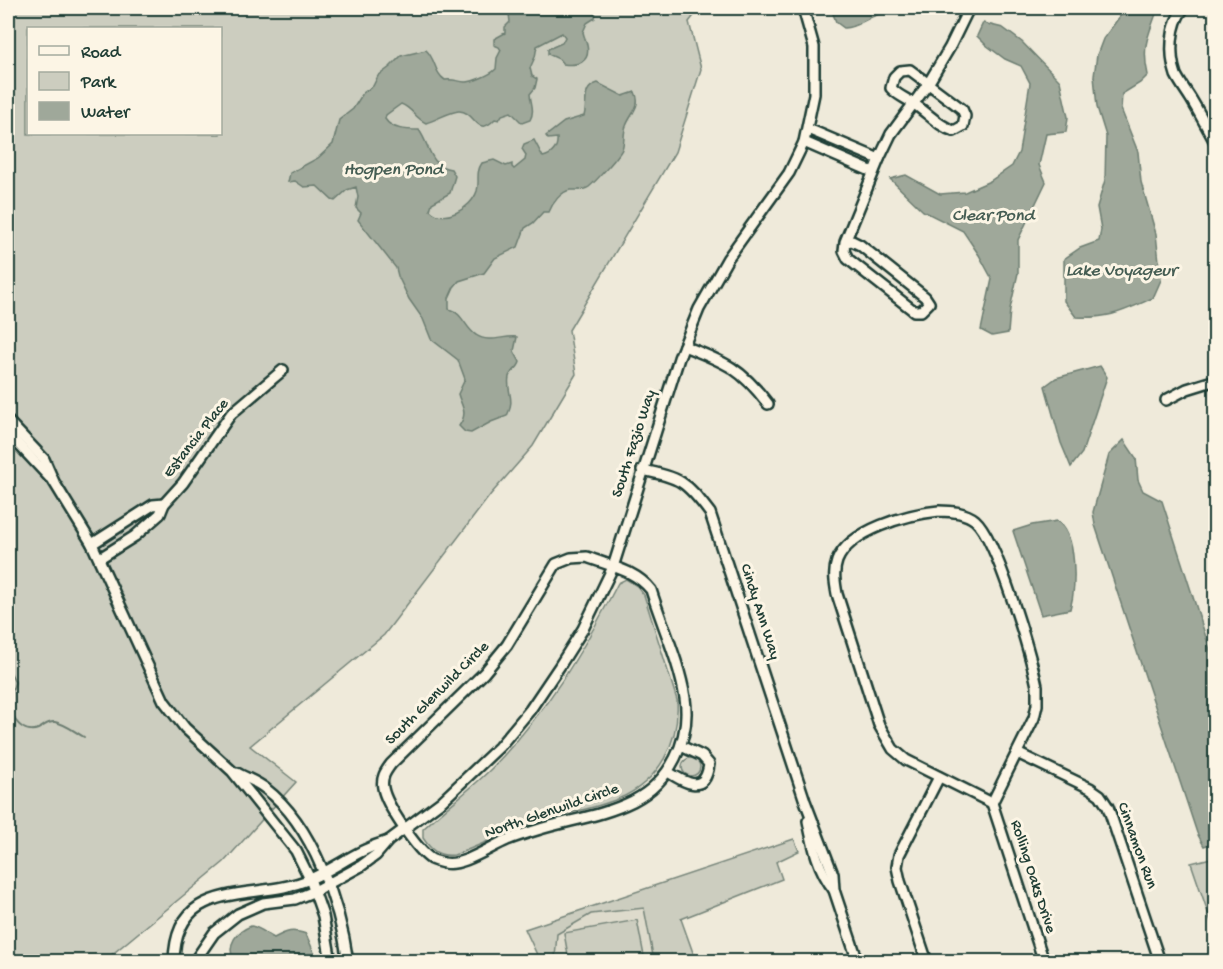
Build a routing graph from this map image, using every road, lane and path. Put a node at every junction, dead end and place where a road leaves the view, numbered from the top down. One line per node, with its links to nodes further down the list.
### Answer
1 (803, 8): 6 (street, South Fazio Way)
2 (969, 8): 4 (street)
3 (1184, 8): 8 (street)
4 (928, 84): 5 (street); 5 (street); 5 (street)
5 (914, 104): 9 (street)
6 (808, 129): 7 (street, South Fazio Way); 9 (street)
7 (804, 142): 10 (street); 12 (street, South Fazio Way)
8 (1215, 144)
9 (879, 159): 10 (street)
10 (873, 172): 11 (street)
11 (845, 243): 11 (street)
12 (684, 346): 16 (street); 19 (street, South Fazio Way)
13 (283, 370): 21 (street, Estancia Place)
14 (1215, 380): 15 (street)
15 (1167, 400)
16 (768, 404)
17 (8, 422): 20 (street)
18 (8, 433): 20 (street)
19 (642, 470): 24 (street, South Fazio Way); 42 (street, Cindy Ann Way)
20 (54, 482): 22 (street)
21 (164, 504): 22 (street, Estancia Place); 23 (street, Estancia Place)
22 (92, 544): 23 (street)
23 (100, 558): 27 (street)
24 (613, 567): 25 (street, South Glenwild Circle); 32 (street, South Fazio Way); 32 (street, South Glenwild Circle)
25 (681, 746): 28 (street, South Glenwild Circle); 28 (street)
26 (1017, 753): 29 (street); 31 (street); 45 (street, Cinnamon Run)
27 (232, 771): 34 (street); 35 (street)
28 (668, 772): 30 (street, South Glenwild Circle)
29 (939, 777): 31 (street); 43 (street)
30 (650, 790): 32 (street, North Glenwild Circle)
31 (992, 803): 44 (street, Rolling Oaks Drive)
32 (406, 830): 33 (street, South Fazio Way)
33 (388, 841): 34 (street, South Fazio Way); 36 (street, South Fazio Way)
34 (324, 871): 35 (street, South Fazio Way); 36 (street)
35 (310, 879): 37 (street); 39 (street, South Fazio Way)
36 (329, 885): 37 (street, South Fazio Way); 41 (street)
37 (315, 891): 38 (street); 40 (street, South Fazio Way)
38 (331, 961)
39 (174, 962)
40 (194, 962)
41 (348, 962)
42 (858, 962)
43 (927, 962)
44 (1044, 962)
45 (1160, 962)

